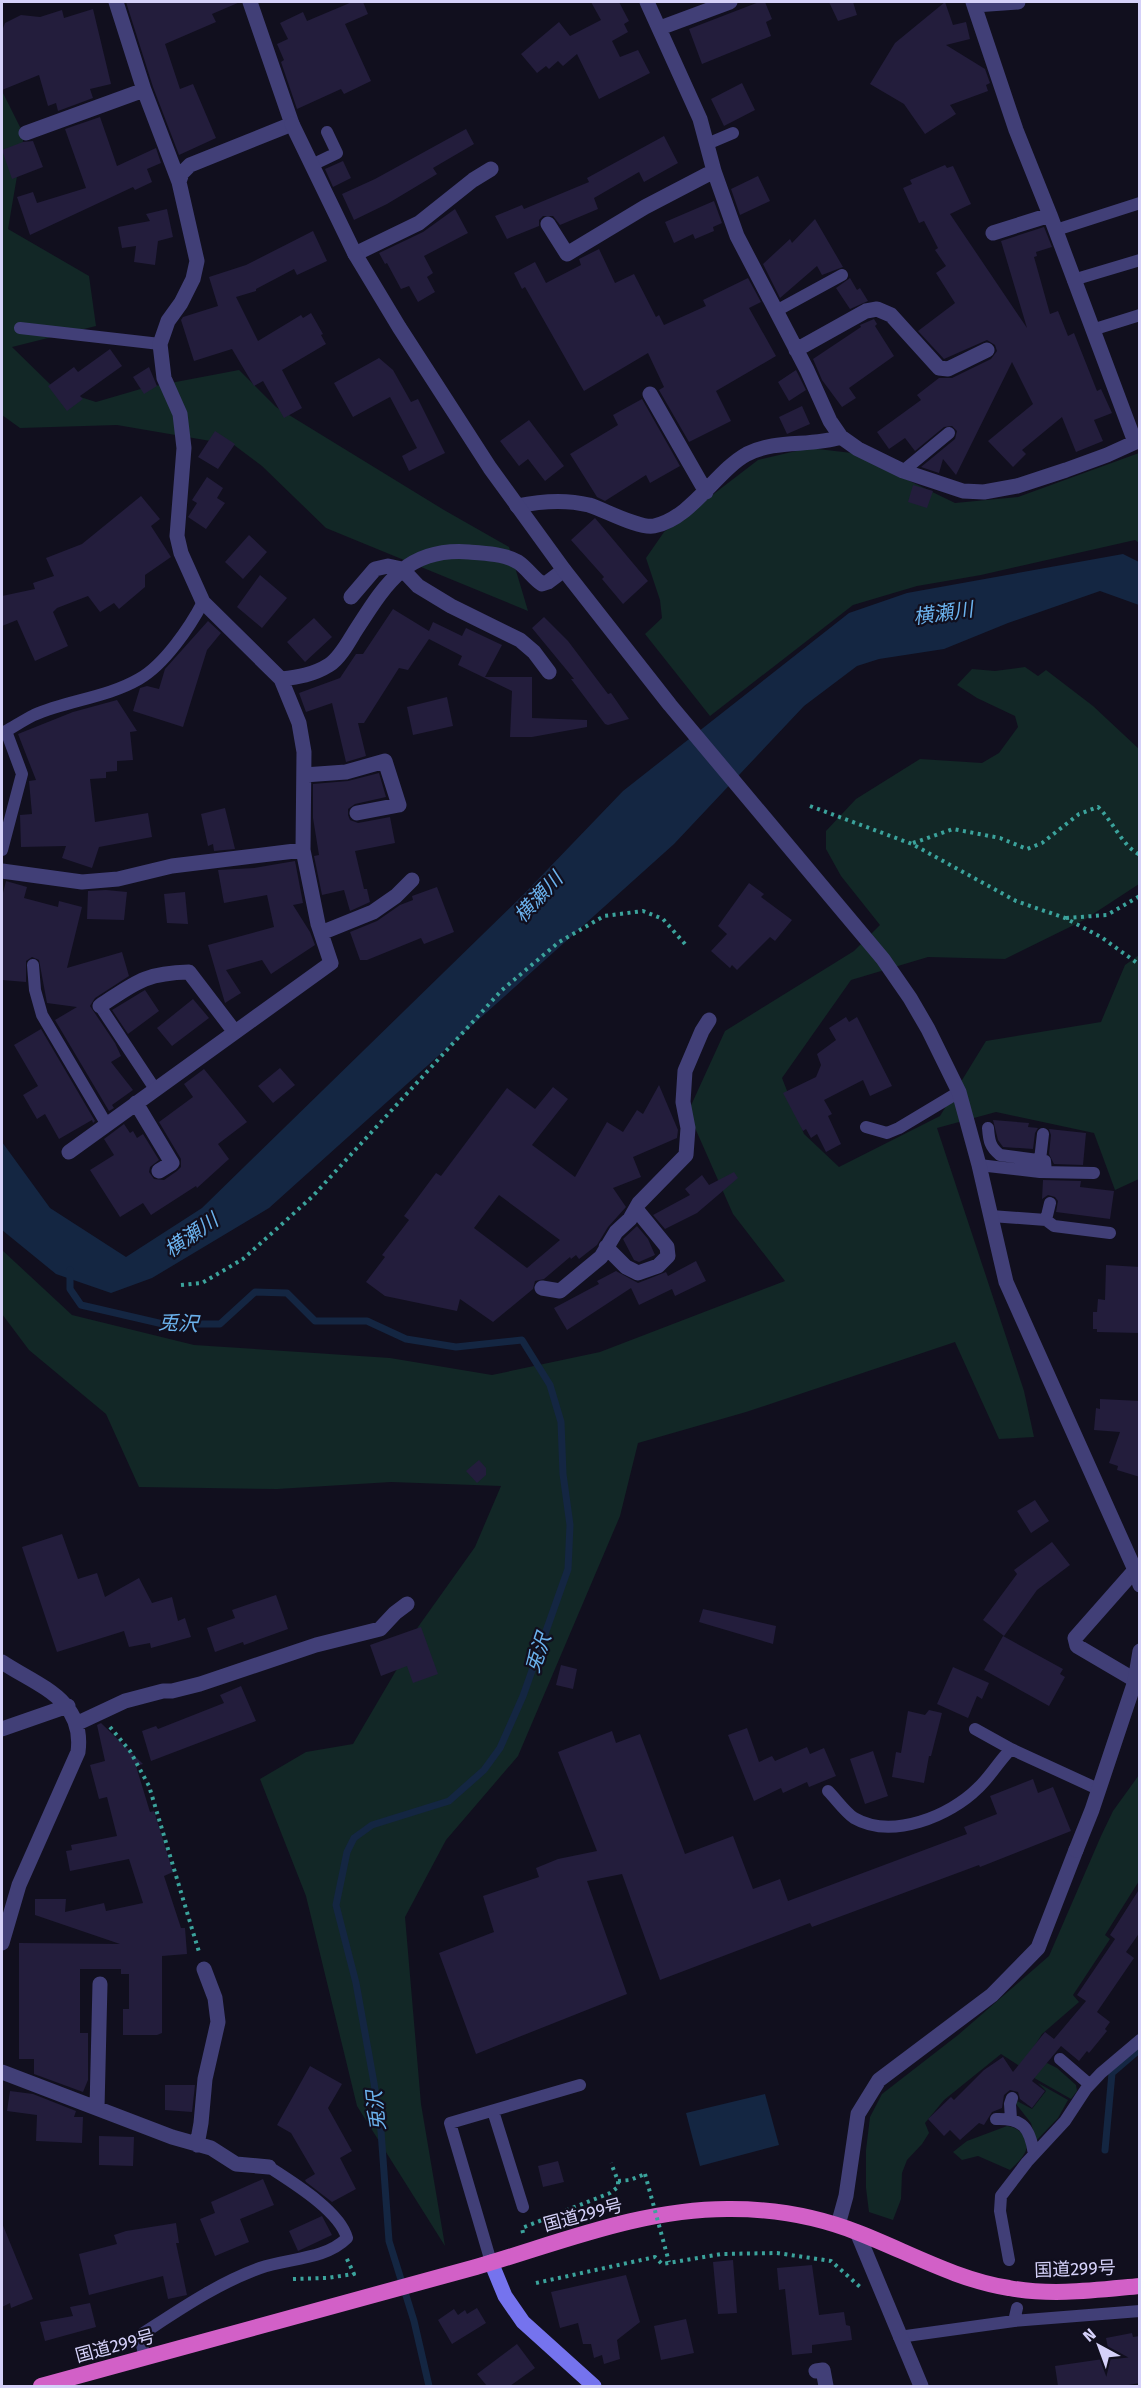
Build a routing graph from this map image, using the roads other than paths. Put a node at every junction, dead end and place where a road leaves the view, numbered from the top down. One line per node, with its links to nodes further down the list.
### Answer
1 (116, 2): 8 (street)
2 (250, 2): 9 (street)
3 (647, 2): 7 (street)
4 (730, 2): 7 (street)
5 (1018, 2): 6 (street)
6 (974, 4): 19 (street)
7 (660, 28): 13 (street)
8 (144, 90): 11 (street); 17 (street)
9 (292, 124): 14 (street); 17 (street)
10 (327, 132): 14 (lane)
11 (26, 133)
12 (733, 133): 13 (lane)
13 (707, 144): 16 (street)
14 (312, 165): 22 (street)
15 (491, 169): 22 (street)
16 (714, 171): 20 (street); 26 (street)
17 (179, 182): 30 (street)
18 (1140, 203): 19 (lane)
19 (1053, 222): 21 (street); 25 (street)
20 (548, 225)
21 (993, 232)
22 (355, 254): 39 (street)
23 (1140, 260): 25 (lane)
24 (842, 275): 26 (lane)
25 (1073, 280): 29 (street)
26 (776, 311): 31 (street)
27 (1140, 315): 29 (lane)
28 (20, 328): 30 (lane)
29 (1092, 330): 36 (street)
30 (160, 344): 43 (street)
31 (796, 350): 32 (street); 35 (street)
32 (987, 350)
33 (650, 394): 38 (street)
34 (949, 433): 37 (lane)
35 (841, 437): 37 (street); 38 (street)
36 (1137, 441): 37 (street)
37 (903, 471)
38 (706, 492): 39 (street)
39 (517, 506): 41 (street)
40 (402, 569): 41 (street); 42 (street); 44 (street); 45 (street)
41 (564, 570): 59 (street)
42 (351, 597)
43 (203, 602): 45 (street); 46 (lane)
44 (549, 672)
45 (281, 679): 47 (street)
46 (4, 730): 49 (lane)
47 (304, 775): 48 (street); 50 (street)
48 (357, 813)
49 (2, 850)
50 (303, 850): 51 (street); 53 (street)
51 (2, 871)
52 (412, 880): 53 (street)
53 (321, 933): 57 (street)
54 (33, 964): 61 (lane)
55 (99, 1006): 57 (street); 58 (lane)
56 (709, 1020): 72 (street)
57 (234, 1031): 58 (street)
58 (155, 1089): 60 (street)
59 (959, 1092): 62 (lane); 67 (street)
60 (136, 1103): 61 (street); 68 (street)
61 (107, 1125): 65 (street)
62 (866, 1127)
63 (988, 1128): 66 (lane)
64 (1043, 1134): 66 (lane)
65 (69, 1152)
66 (1040, 1160): 69 (lane)
67 (979, 1165): 69 (lane); 73 (street)
68 (159, 1171)
69 (1046, 1172): 70 (lane)
70 (1094, 1173)
71 (1050, 1203): 74 (lane)
72 (636, 1209): 76 (street); 76 (street)
73 (990, 1216): 74 (lane); 78 (street)
74 (1046, 1220): 75 (lane)
75 (1110, 1233)
76 (606, 1246): 77 (street)
77 (542, 1288)
78 (1136, 1570): 79 (street); 83 (street)
79 (1140, 1585)
80 (407, 1604): 85 (street)
81 (1140, 1651): 83 (street)
82 (5, 1668): 84 (street)
83 (1137, 1682): 89 (street)
84 (68, 1706): 85 (street); 86 (street)
85 (78, 1723): 91 (street)
86 (2, 1729)
87 (975, 1729): 88 (lane)
88 (1011, 1749): 89 (lane); 90 (lane)
89 (1098, 1789): 108 (street)
90 (828, 1791)
91 (2, 1943)
92 (204, 1969): 104 (street)
93 (100, 1984): 100 (street)
94 (1140, 2040): 97 (lane)
95 (1060, 2059): 97 (lane)
96 (2, 2072): 100 (street)
97 (1089, 2084): 105 (lane)
98 (580, 2085): 101 (lane)
99 (1012, 2098): 103 (lane)
100 (97, 2108): 104 (street)
101 (493, 2111): 107 (lane); 111 (lane)
102 (996, 2119): 103 (lane)
103 (1011, 2119): 105 (lane)
104 (196, 2145): 106 (street)
105 (1034, 2154): 110 (lane)
106 (268, 2167): 117 (lane)
107 (523, 2207)
108 (838, 2225): 109 (highway, 国道299号); 111 (highway, 国道299号)
109 (857, 2232): 112 (highway, 国道299号); 116 (street)
110 (1009, 2260)
111 (491, 2262): 117 (highway, 国道299号); 120 (main road)
112 (1140, 2286)
113 (1017, 2308): 115 (lane)
114 (1140, 2311): 115 (lane)
115 (1014, 2321): 116 (lane)
116 (898, 2337): 122 (street)
117 (145, 2358): 119 (highway, 国道299号)
118 (816, 2371): 121 (street)
119 (41, 2386)
120 (594, 2386)
121 (826, 2386)
122 (921, 2386)

